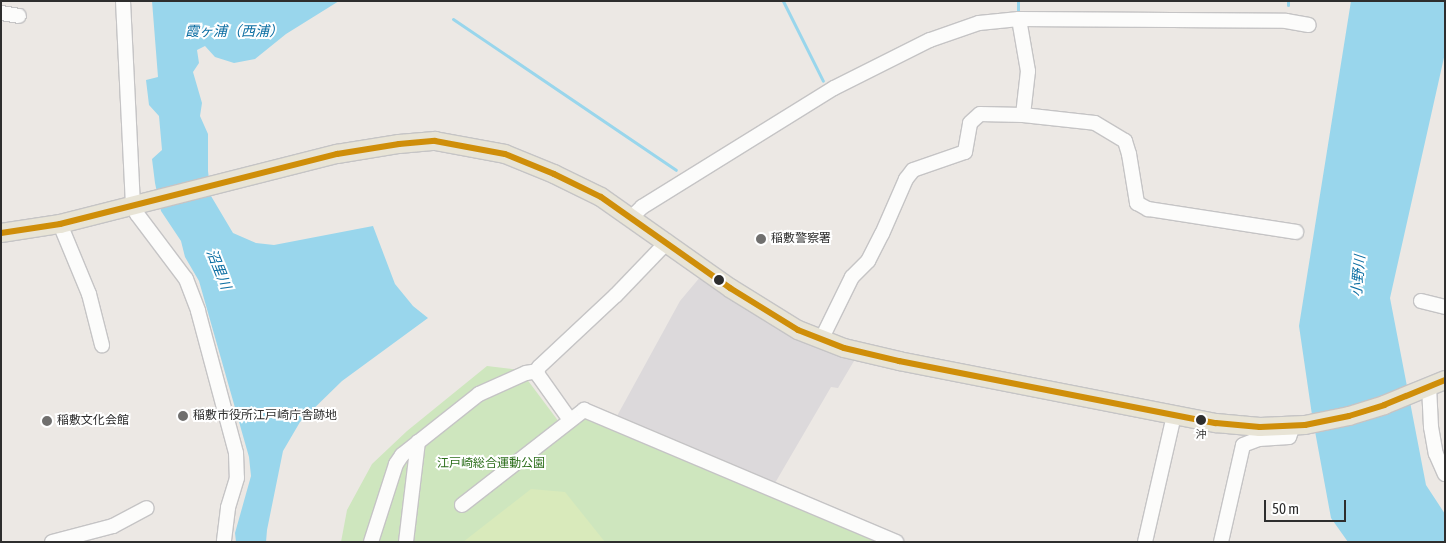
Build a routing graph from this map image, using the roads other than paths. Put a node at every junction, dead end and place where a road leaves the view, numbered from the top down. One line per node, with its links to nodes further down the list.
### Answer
1 (123, 1): 7 (street)
2 (1, 13): 3 (street)
3 (19, 16)
4 (1019, 19): 5 (street); 6 (street); 8 (street)
5 (1309, 25)
6 (1023, 115): 10 (street); 15 (street)
7 (137, 203): 8 (main road); 9 (main road); 27 (street)
8 (632, 217): 12 (main road)
9 (60, 224): 11 (main road); 16 (street)
10 (1296, 232)
11 (1, 233)
12 (667, 242): 15 (main road); 17 (street)
13 (1421, 301): 14 (street)
14 (1445, 307)
15 (821, 340): 19 (main road)
16 (102, 345)
17 (537, 371): 20 (street); 22 (street)
18 (1432, 385): 21 (main road); 23 (street)
19 (1174, 415): 21 (main road); 31 (street)
20 (570, 420): 24 (street); 30 (street)
21 (1299, 425): 32 (street)
22 (418, 442): 28 (street); 29 (street)
23 (1445, 474)
24 (462, 505)
25 (147, 508): 26 (street)
26 (52, 542)
27 (224, 542)
28 (370, 542)
29 (406, 542)
30 (896, 542)
31 (1145, 542)
32 (1221, 542)

